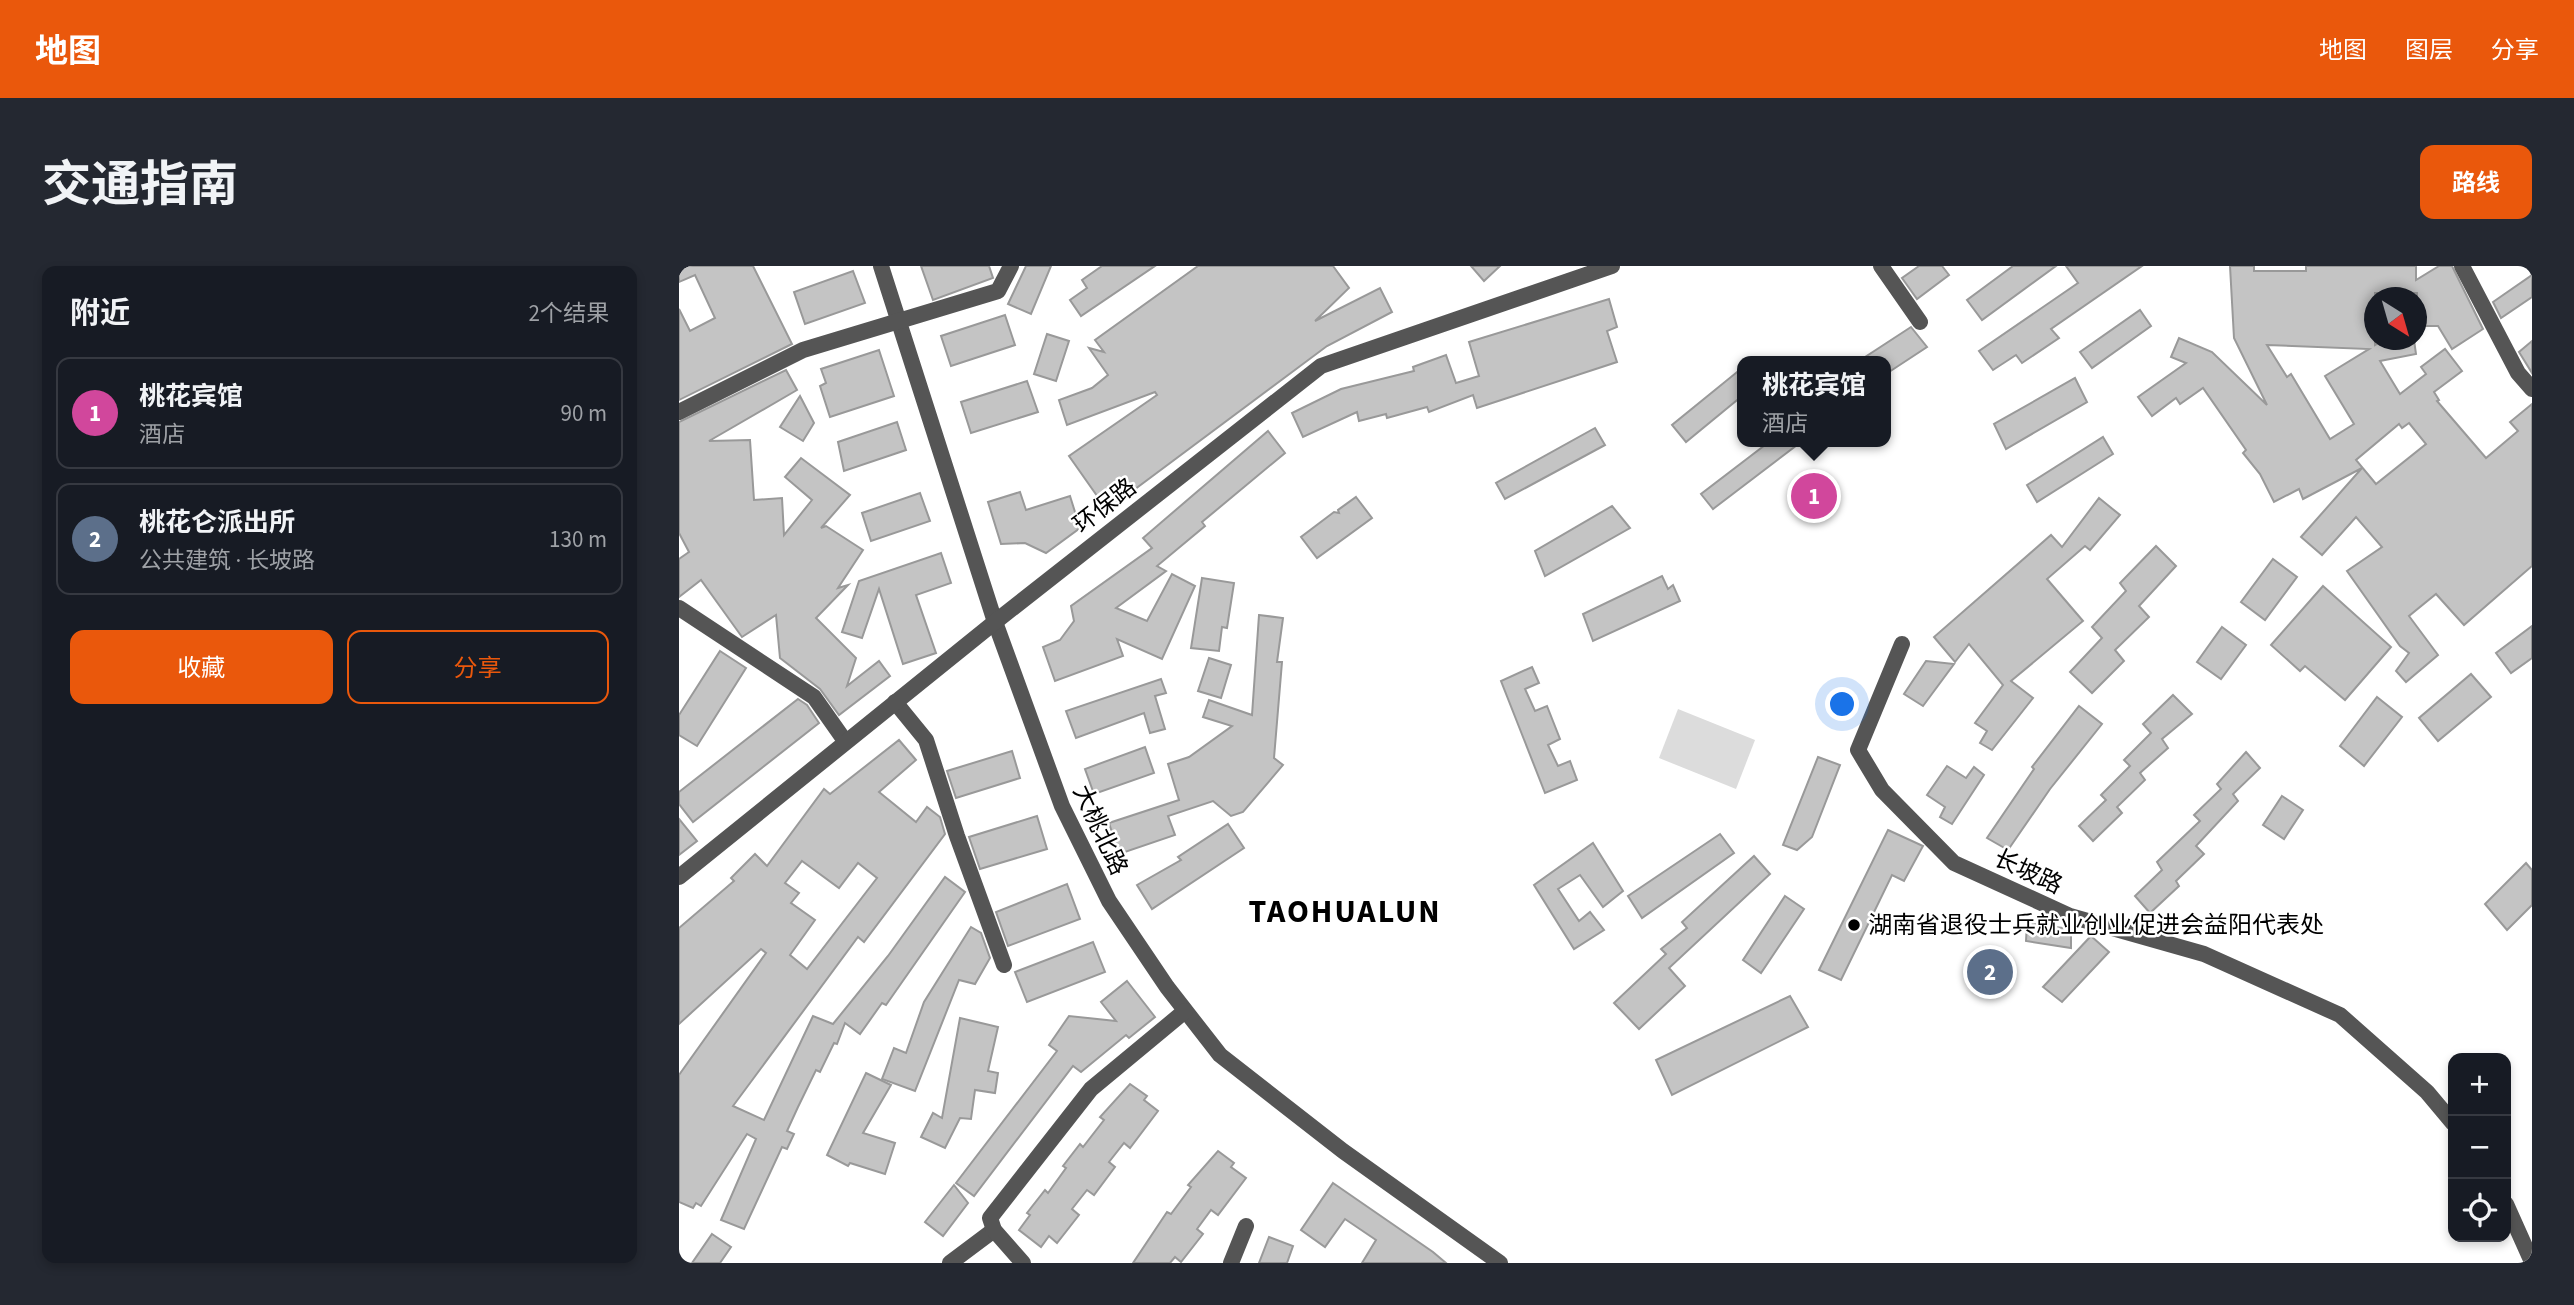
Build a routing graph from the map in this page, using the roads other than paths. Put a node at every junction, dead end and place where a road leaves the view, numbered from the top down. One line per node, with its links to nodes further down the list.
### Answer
1 (881, 266): 6 (street, 大桃北路)
2 (1011, 266): 6 (street)
3 (1612, 266): 11 (street, 环保路)
4 (1881, 266): 7 (street)
5 (2462, 266): 8 (street)
6 (898, 320): 9 (street); 11 (street, 大桃北路)
7 (1920, 322)
8 (2532, 389)
9 (679, 412)
10 (679, 608): 14 (street)
11 (995, 622): 13 (street, 环保路); 17 (street, 大桃北路)
12 (1902, 644): 18 (street, 长坡路)
13 (894, 702): 14 (street, 环保路); 16 (street)
14 (845, 741): 15 (street, 环保路)
15 (679, 877)
16 (1004, 965)
17 (1185, 1011): 21 (street); 26 (street, 大桃北路)
18 (2448, 1117)
19 (2511, 1215): 22 (street)
20 (1246, 1226): 25 (street)
21 (994, 1230): 23 (street); 24 (street)
22 (2532, 1262)
23 (950, 1263)
24 (1023, 1263)
25 (1231, 1263)
26 (1500, 1263)

